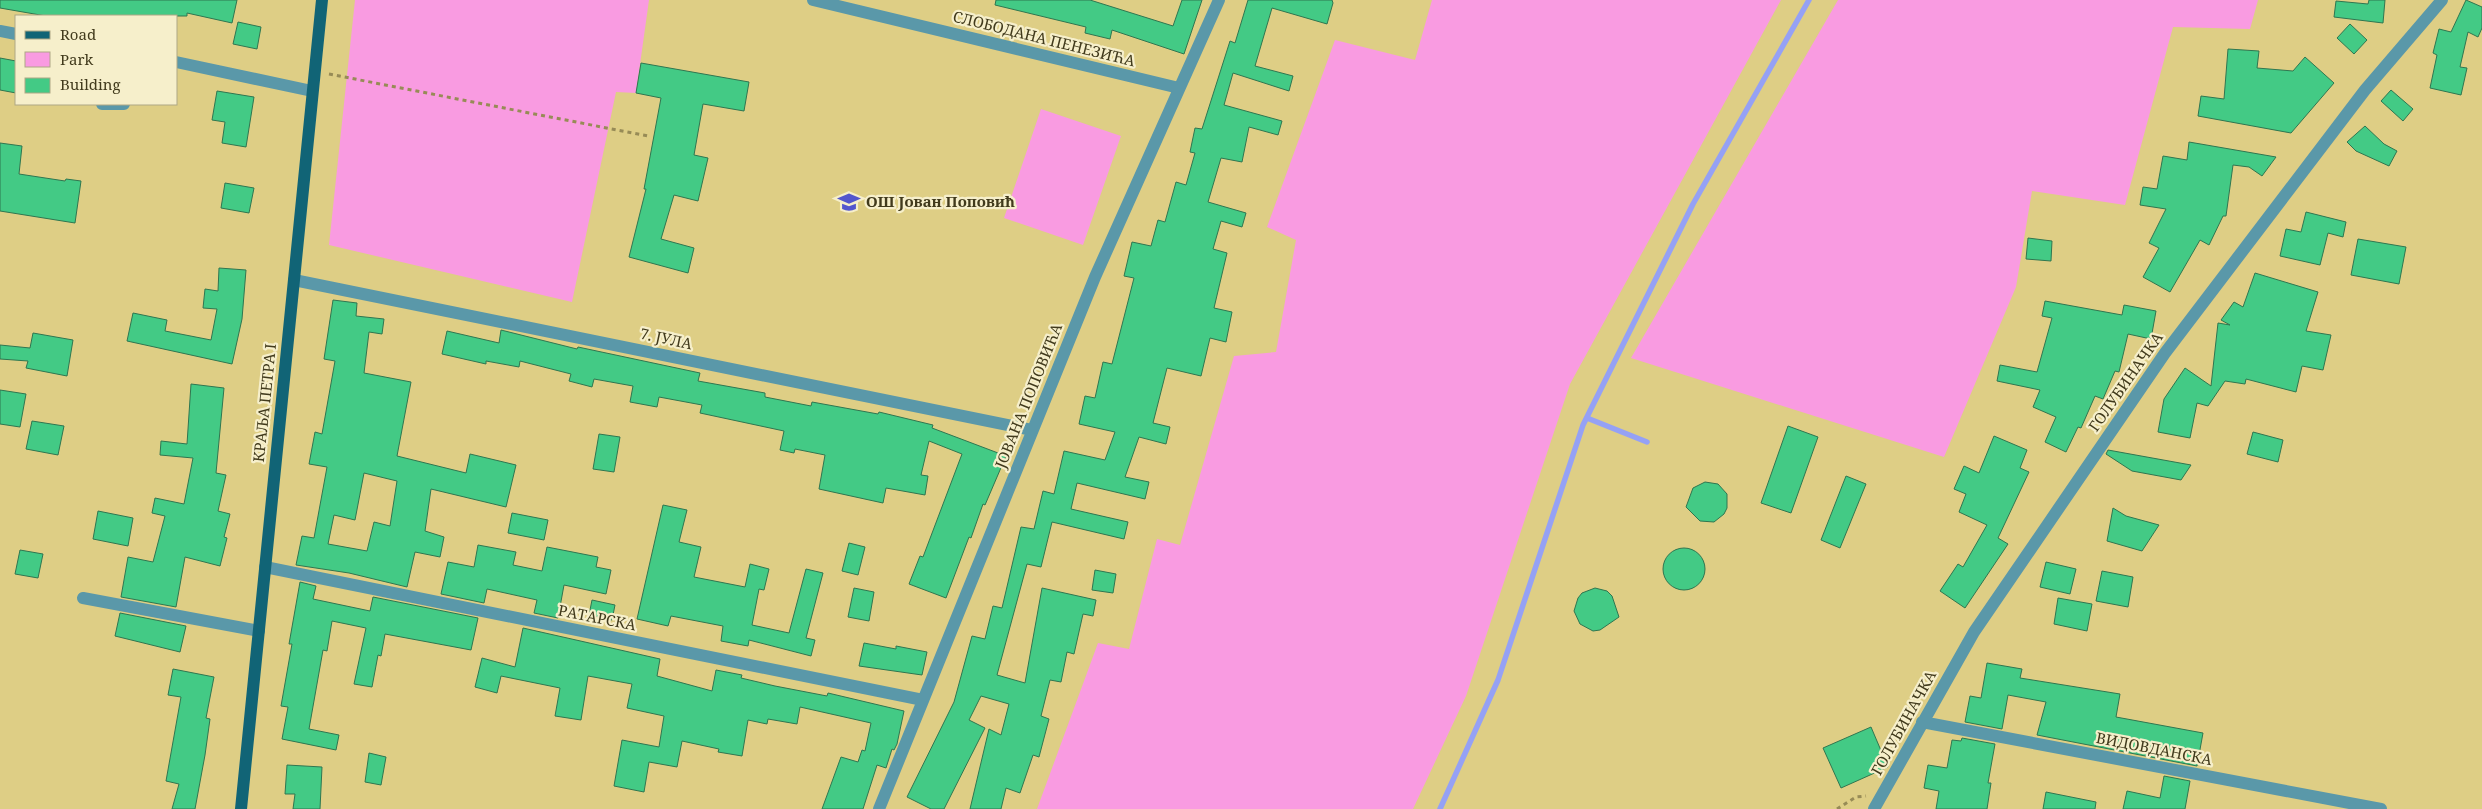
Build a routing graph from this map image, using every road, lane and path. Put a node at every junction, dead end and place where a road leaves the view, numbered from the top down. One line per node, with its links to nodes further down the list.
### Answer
1 (322, 0): 8 (main road, КРАЉА ПЕТРА I)
2 (813, 0): 9 (street, СЛОБОДАНА ПЕНЕЗИЋА)
3 (1219, 0): 9 (street, ЈОВАНА ПОПОВИЋА)
4 (2442, 0): 18 (street, ГОЛУБИНАЧКА)
5 (0, 31): 6 (street)
6 (15, 34)
7 (178, 62): 10 (street)
8 (314, 71): 10 (main road, КРАЉА ПЕТРА I); 11 (path)
9 (1179, 88): 13 (street, ЈОВАНА ПОПОВИЋА)
10 (312, 92): 12 (main road, КРАЉА ПЕТРА I)
11 (648, 136)
12 (294, 280): 13 (street, 7. ЈУЛА); 14 (main road, КРАЉА ПЕТРА I)
13 (1032, 430): 17 (street, ЈОВАНА ПОПОВИЋА)
14 (266, 567): 16 (main road, КРАЉА ПЕТРА I); 17 (street, РАТАРСКА)
15 (83, 598): 16 (street)
16 (259, 631): 20 (main road, КРАЉА ПЕТРА I)
17 (923, 700): 21 (street, ЈОВАНА ПОПОВИЋА)
18 (1922, 722): 19 (street, ГОЛУБИНАЧКА); 24 (street, ВИДОВДАНСКА)
19 (1881, 797): 22 (path); 23 (street, ГОЛУБИНАЧКА)
20 (241, 809)
21 (879, 809)
22 (1837, 809)
23 (1874, 809)
24 (2381, 809)

